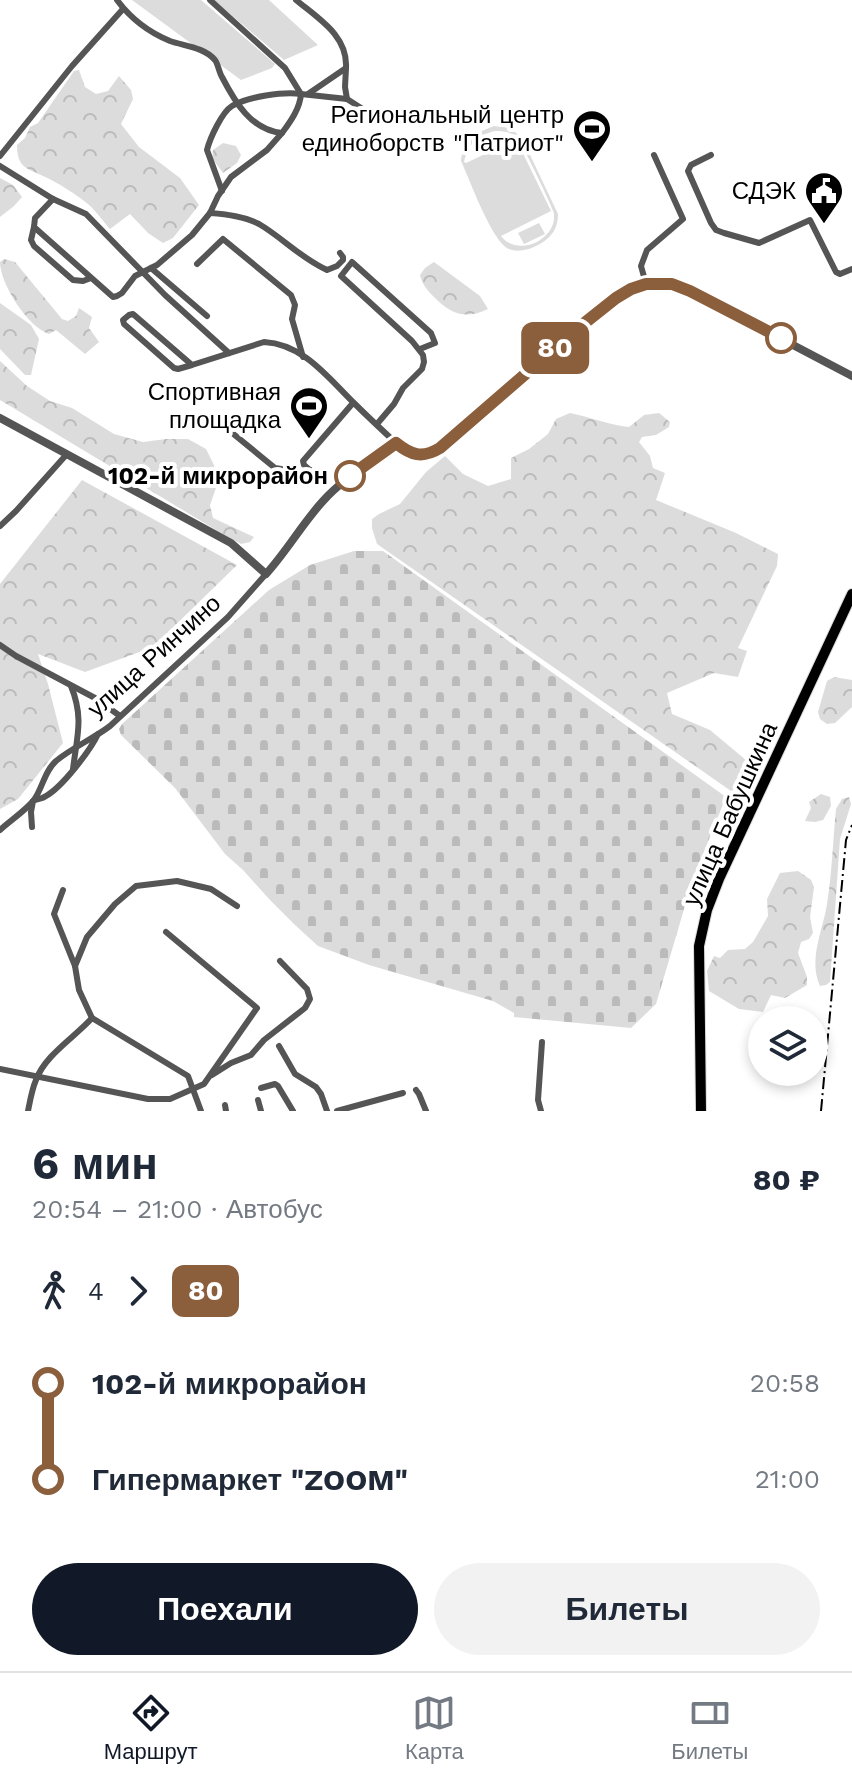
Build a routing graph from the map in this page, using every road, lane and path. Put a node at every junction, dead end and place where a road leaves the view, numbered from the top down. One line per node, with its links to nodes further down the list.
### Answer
1 (117, 0): 4 (street)
2 (210, 0): 6 (street)
3 (296, 0): 5 (street)
4 (123, 9): 8 (street); 13 (street)
5 (346, 68): 6 (street); 7 (street)
6 (305, 94): 7 (street); 8 (street); 10 (street)
7 (347, 99): 9 (street)
8 (237, 103): 10 (street); 15 (street)
9 (375, 117)
10 (282, 133): 15 (street)
11 (654, 155): 25 (street)
12 (711, 155): 22 (street)
13 (0, 156)
14 (0, 166): 16 (street)
15 (222, 191): 17 (street)
16 (53, 199): 18 (street); 23 (street)
17 (210, 213): 19 (street); 21 (street)
18 (34, 227): 24 (street); 24 (street)
19 (340, 253)
20 (197, 264): 27 (street)
21 (151, 268): 23 (street); 26 (street)
22 (852, 269)
23 (144, 272): 24 (street); 30 (street)
24 (91, 278)
25 (646, 284): 33 (street); 38 (street)
26 (207, 316)
27 (296, 330): 28 (street); 31 (street)
28 (283, 346): 30 (street); 31 (street)
29 (420, 349): 29 (street); 36 (street)
30 (229, 353): 32 (street)
31 (303, 357): 34 (street)
32 (192, 365): 32 (street)
33 (852, 376)
34 (353, 403): 36 (street); 40 (street)
35 (1, 420): 39 (street)
36 (377, 424): 38 (street)
37 (231, 432): 40 (street)
38 (396, 443): 43 (street, улица Ринчино)
39 (67, 454): 42 (street); 43 (street)
40 (310, 470): 41 (street)
41 (318, 477)
42 (0, 526)
43 (266, 574): 49 (street, улица Ринчино)
44 (852, 594): 80 (main road, улица Бабушкина)
45 (0, 645): 47 (street)
46 (0, 654): 47 (street)
47 (16, 656): 48 (street)
48 (71, 686): 49 (street); 51 (street)
49 (120, 716): 50 (street, улица Ринчино)
50 (98, 734): 51 (street, улица Ринчино); 52 (street)
51 (75, 747): 52 (street); 53 (street, улица Ринчино)
52 (73, 769): 53 (street)
53 (33, 801): 54 (street); 55 (street, улица Ринчино)
54 (32, 827)
55 (0, 830)
56 (63, 890): 60 (street)
57 (237, 906): 60 (street)
58 (166, 932): 66 (street)
59 (280, 961): 66 (street)
60 (75, 966): 61 (street)
61 (92, 1018): 65 (street); 68 (street)
62 (542, 1042): 79 (street)
63 (279, 1046): 76 (street)
64 (0, 1069): 65 (street)
65 (36, 1077): 68 (street); 72 (street)
66 (209, 1077): 68 (street)
67 (261, 1088): 75 (street)
68 (194, 1090): 73 (street)
69 (416, 1090): 78 (street)
70 (403, 1093): 77 (street)
71 (258, 1100): 74 (street)
72 (28, 1111)
73 (201, 1111)
74 (261, 1111)
75 (293, 1111)
76 (327, 1111)
77 (337, 1111)
78 (426, 1111)
79 (541, 1111)
80 (701, 1111)

